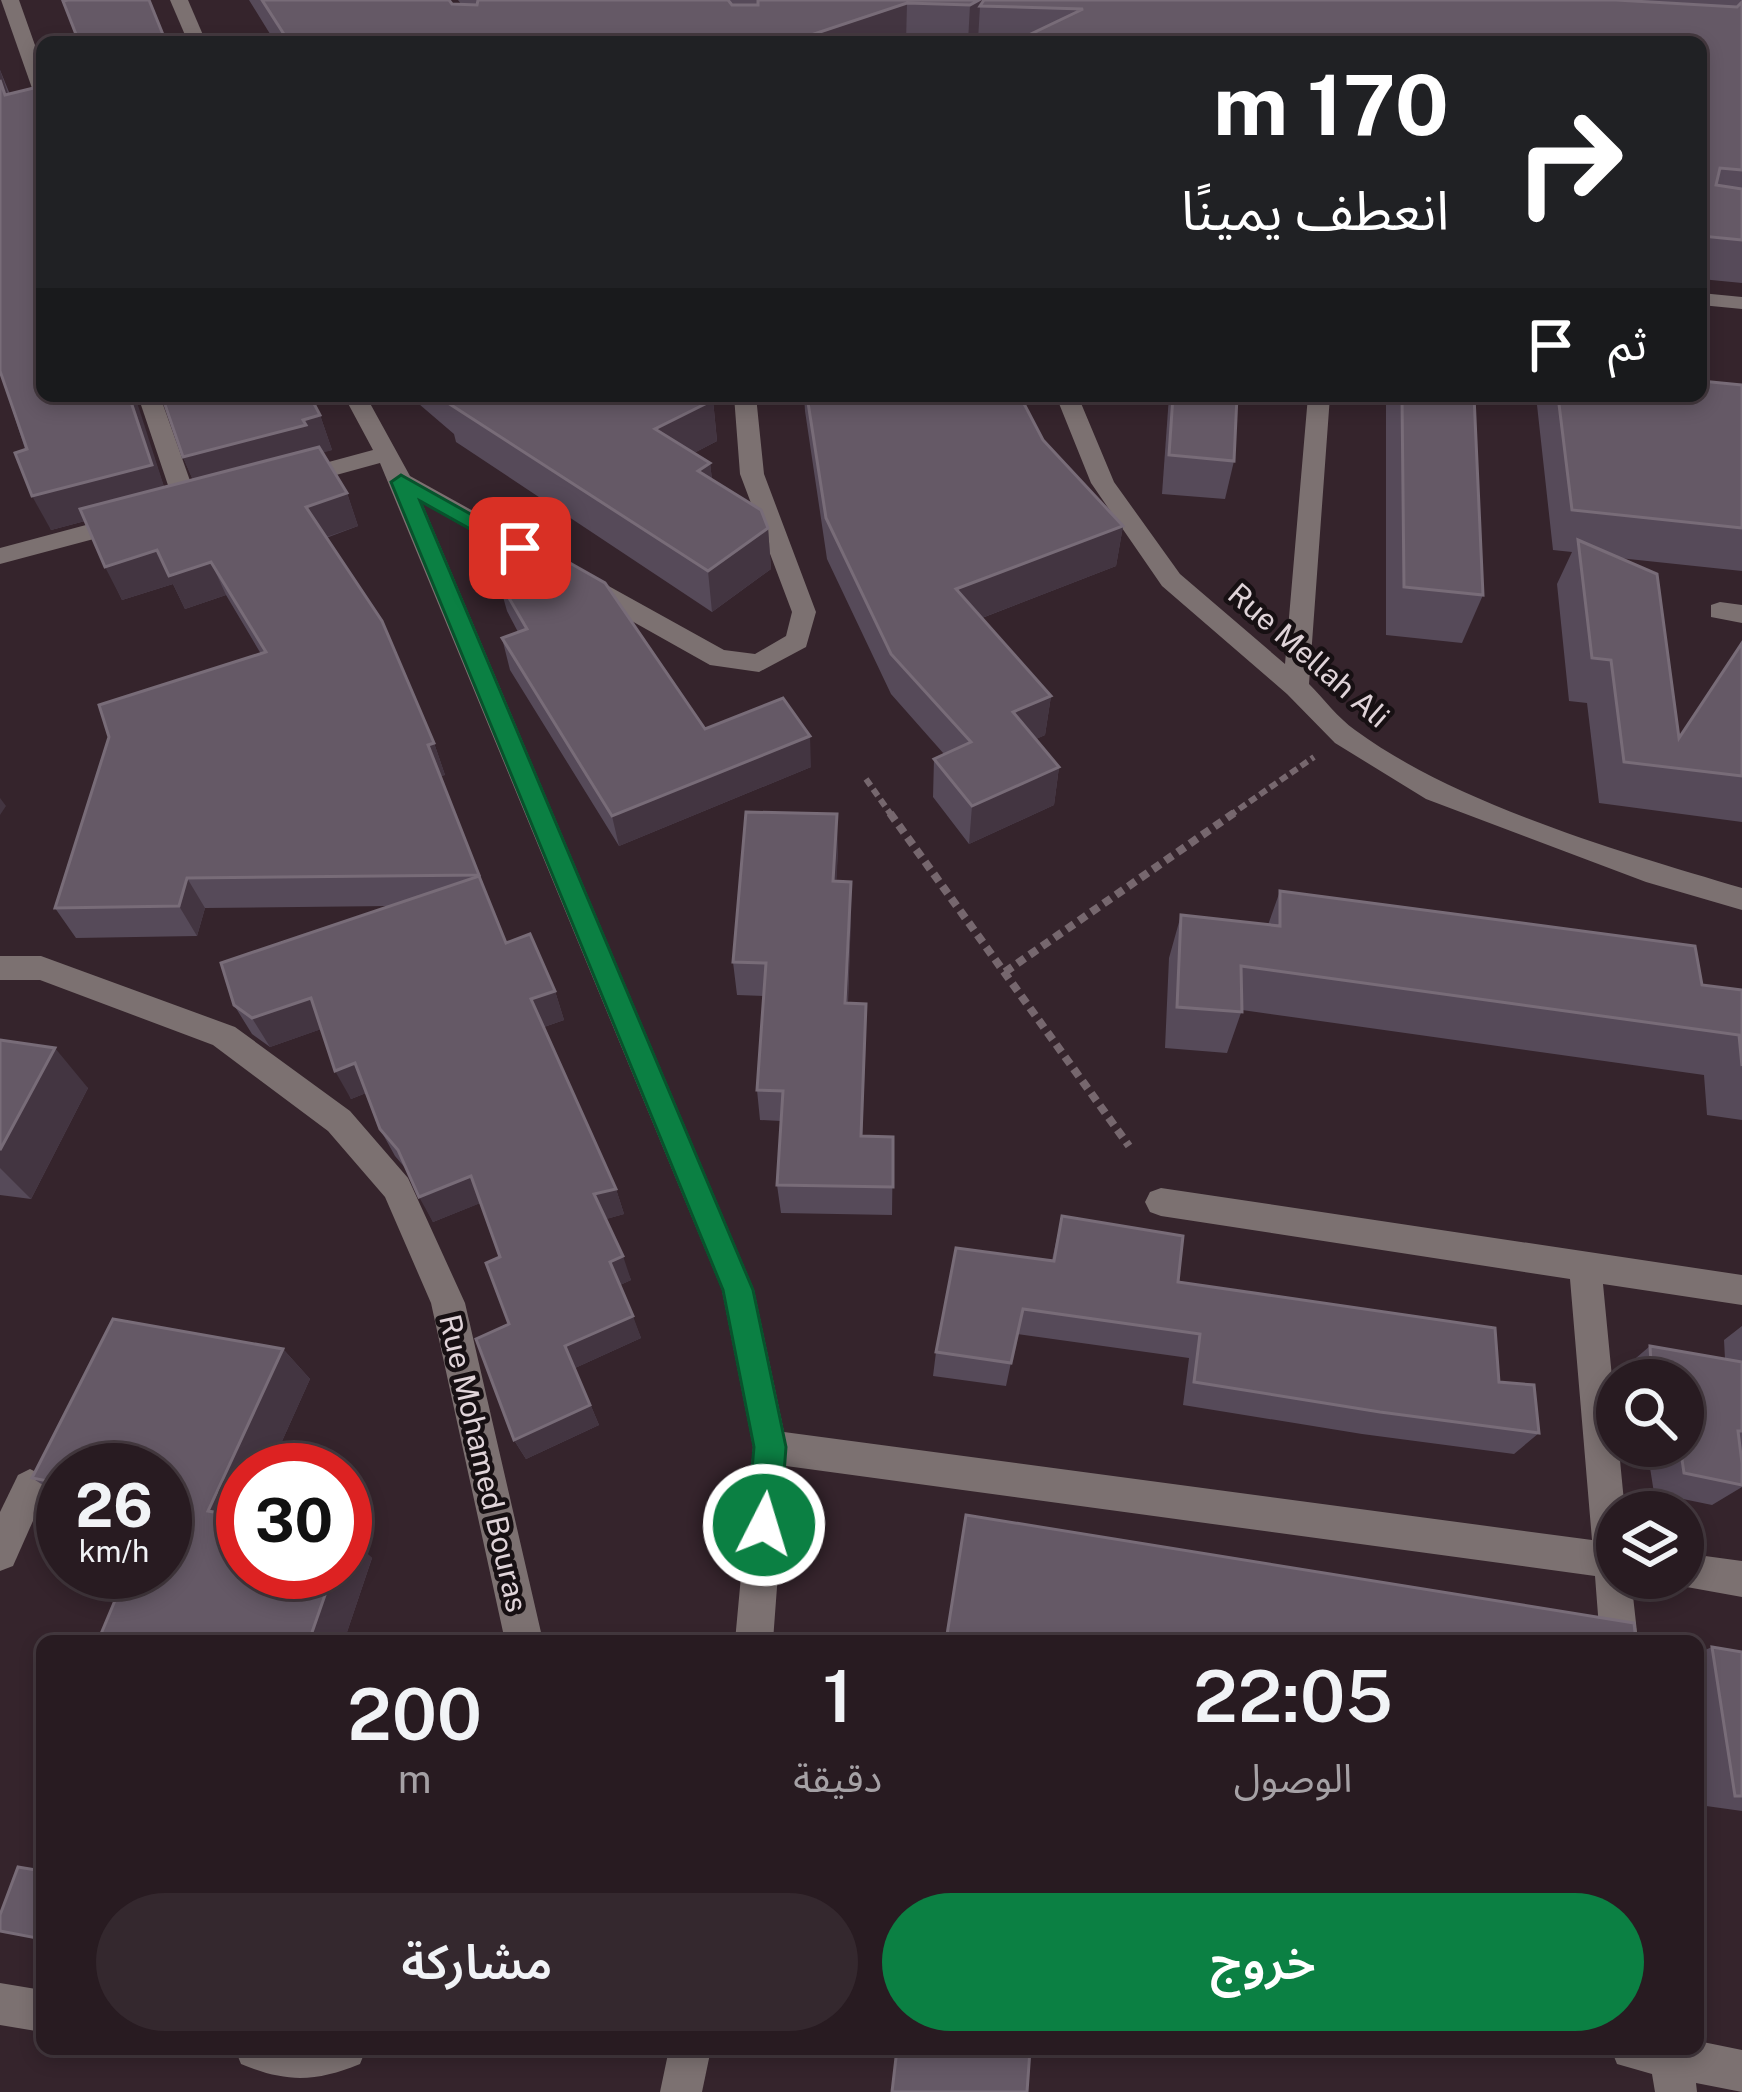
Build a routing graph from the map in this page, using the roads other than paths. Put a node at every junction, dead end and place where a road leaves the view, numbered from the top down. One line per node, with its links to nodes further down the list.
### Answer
1 (10, 0): 4 (street)
2 (179, 0): 3 (street)
3 (194, 36)
4 (36, 74)
5 (1707, 300): 6 (street)
6 (1742, 303)
7 (150, 402): 15 (street)
8 (358, 402): 12 (street)
9 (746, 402): 13 (street)
10 (1069, 402): 16 (street, Rue Mellah Ali)
11 (1319, 402): 16 (street)
12 (383, 455): 13 (street); 14 (street)
13 (401, 482): 22 (street)
14 (274, 483)
15 (0, 556)
16 (1296, 687): 17 (street, Rue Mellah Ali)
17 (1742, 898)
18 (0, 968): 30 (street, Rue Mohamed Bouras)
19 (1161, 1202): 20 (street)
20 (1586, 1267): 21 (street); 24 (street)
21 (1742, 1290)
22 (770, 1447): 26 (street); 31 (street)
23 (30, 1487): 25 (street)
24 (1607, 1491)
25 (0, 1552)
26 (1596, 1559)
27 (1704, 1574): 28 (street)
28 (1742, 1579)
29 (1616, 1599): 32 (street)
30 (523, 1635)
31 (754, 1635)
32 (1619, 1635)
33 (0, 2004): 34 (street)
34 (36, 2010)
35 (289, 2055): 36 (street)
36 (329, 2055)
37 (689, 2055): 40 (street)
38 (1662, 2062): 39 (street)
39 (1742, 2071)
40 (681, 2092)

